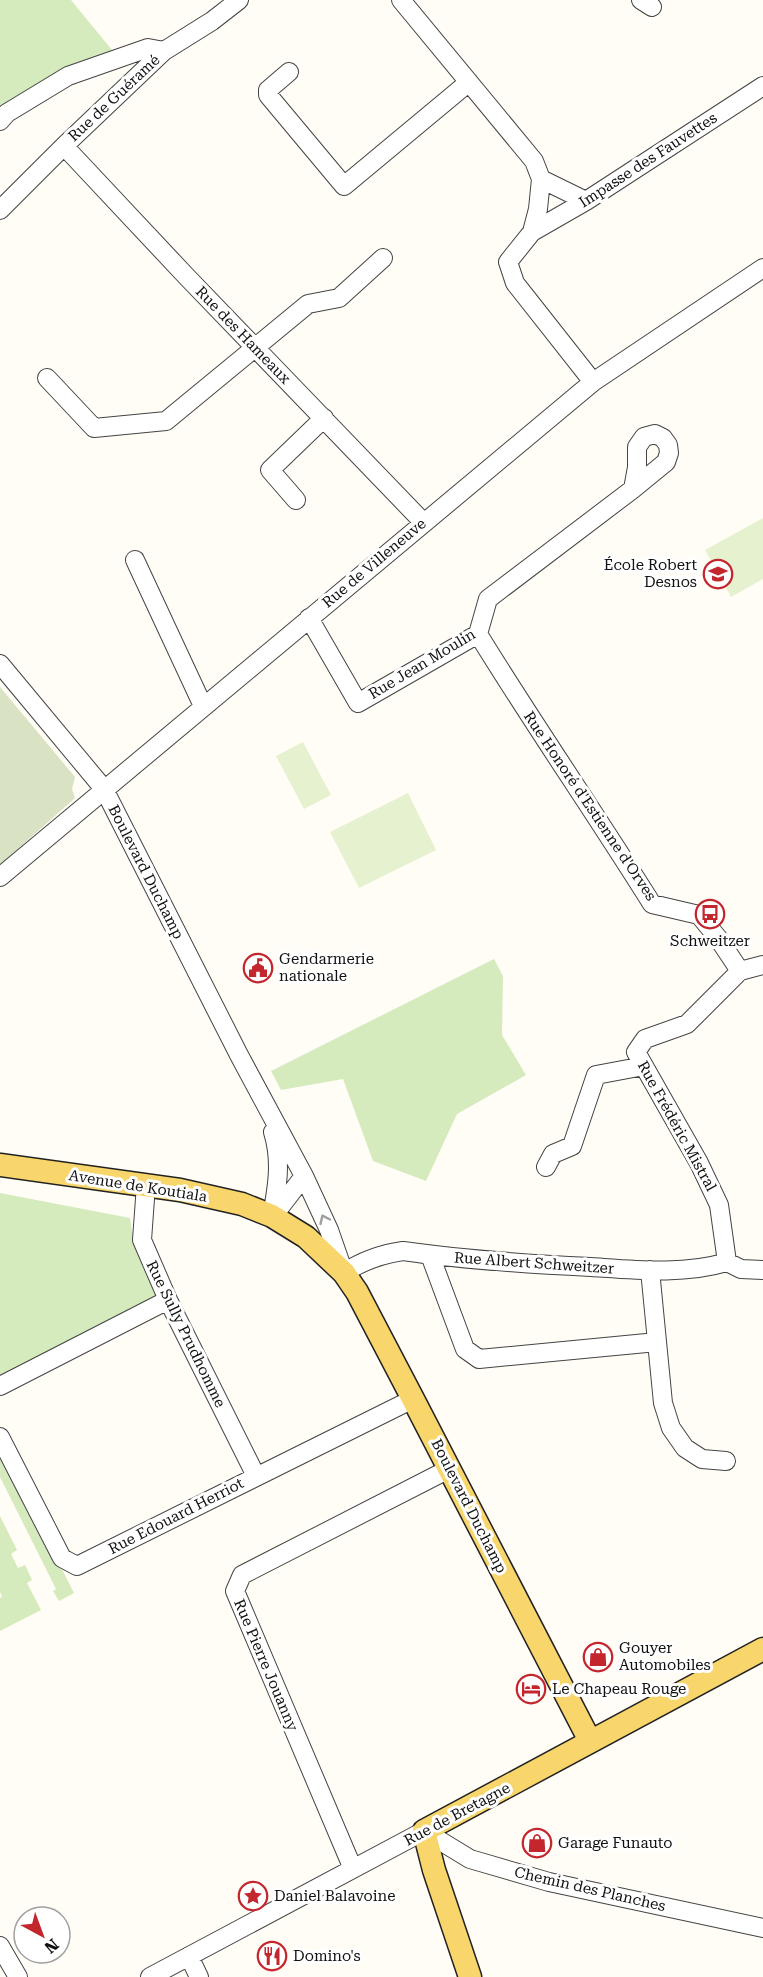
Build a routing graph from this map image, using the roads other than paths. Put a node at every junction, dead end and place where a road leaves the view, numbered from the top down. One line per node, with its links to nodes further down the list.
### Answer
1 (239, 0): 3 (street, Rue de Guéramé)
2 (401, 0): 5 (street)
3 (165, 51): 7 (street); 8 (street, Rue de Guéramé)
4 (289, 72): 5 (street)
5 (469, 82): 9 (street)
6 (763, 86): 10 (street, Impasse des Fauvettes)
7 (0, 121)
8 (64, 146): 11 (street, Rue de Guéramé); 15 (street, Rue des Hameaux)
9 (541, 179): 10 (street); 12 (street)
10 (586, 201): 12 (street, Impasse des Fauvettes)
11 (0, 210)
12 (532, 232): 17 (street)
13 (383, 258): 15 (street)
14 (763, 268): 17 (street, Rue de Villeneuve)
15 (255, 346): 16 (street); 18 (street, Rue des Hameaux)
16 (47, 378)
17 (593, 382): 21 (street, Rue de Villeneuve)
18 (324, 418): 20 (street); 21 (street, Rue des Hameaux)
19 (633, 489): 24 (street, Rue Jean Moulin)
20 (296, 500)
21 (424, 523): 23 (street, Rue de Villeneuve)
22 (135, 560): 26 (street)
23 (309, 618): 24 (street, Rue Jean Moulin); 26 (street, Rue de Villeneuve)
24 (478, 634): 30 (street, Rue Honoré d'Estienne d'Orves)
25 (0, 664): 27 (street, Boulevard Duchamp)
26 (204, 706): 27 (street, Rue de Villeneuve)
27 (104, 789): 28 (street, Rue de Villeneuve); 32 (street, Boulevard Duchamp)
28 (0, 877)
29 (763, 965): 30 (street)
30 (740, 971): 31 (street, Rue Frédéric Mistral)
31 (644, 1066): 34 (street); 39 (street, Rue Frédéric Mistral)
32 (263, 1100): 35 (street, Boulevard Duchamp); 37 (street, Boulevard Duchamp)
33 (0, 1165): 36 (main road, Avenue de Koutiala)
34 (546, 1167)
35 (304, 1176): 37 (street); 42 (street, Boulevard Duchamp, one-way to 35)
36 (146, 1185): 37 (main road, Avenue de Koutiala); 43 (street, Rue Sully Prudhomme)
37 (272, 1216): 42 (main road, Boulevard Duchamp)
38 (430, 1255): 40 (street, Rue Albert Schweitzer); 42 (street, Rue Albert Schweitzer); 44 (street)
39 (727, 1262): 40 (street, Rue Albert Schweitzer); 41 (street)
40 (650, 1270): 44 (street)
41 (763, 1270)
42 (344, 1274): 46 (main road, Boulevard Duchamp)
43 (168, 1300): 45 (street); 50 (street, Rue Sully Prudhomme)
44 (657, 1342): 48 (street)
45 (0, 1386)
46 (413, 1399): 49 (main road, Boulevard Duchamp); 50 (street, Rue Edouard Herriot)
47 (0, 1437): 50 (street, Rue Edouard Herriot)
48 (726, 1461)
49 (449, 1469): 52 (main road, Boulevard Duchamp); 54 (street, Rue Pierre Jouanny)
50 (256, 1476)
51 (763, 1649): 52 (main road, Rue de Bretagne)
52 (590, 1741): 53 (main road, Rue de Bretagne)
53 (424, 1832): 54 (street, Rue de Bretagne); 55 (street, Chemin des Planches); 61 (main road)
54 (353, 1869): 57 (street, Rue de Bretagne)
55 (763, 1928)
56 (0, 1946): 58 (street)
57 (189, 1956): 59 (street, Rue de Bretagne); 60 (street)
58 (18, 1977)
59 (150, 1977)
60 (199, 1977)
61 (470, 1977)

